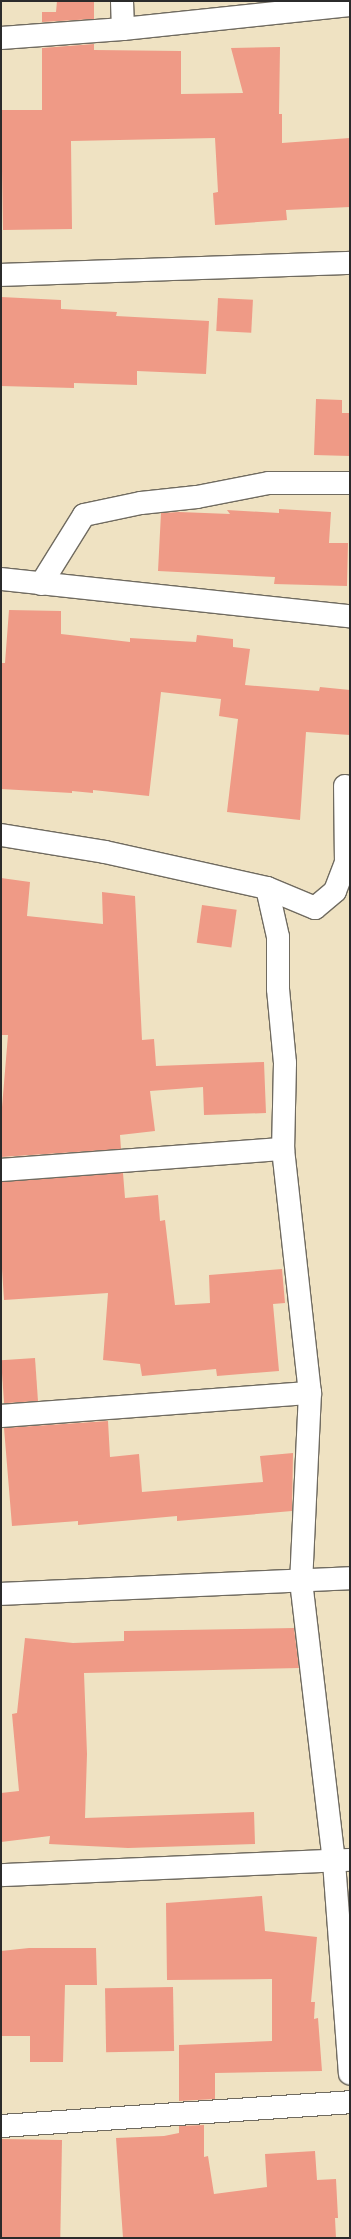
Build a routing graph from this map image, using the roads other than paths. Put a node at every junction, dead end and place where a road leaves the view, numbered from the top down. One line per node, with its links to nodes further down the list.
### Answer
1 (122, 1): 3 (street)
2 (347, 4): 3 (street)
3 (123, 29): 4 (street)
4 (1, 38)
5 (350, 263): 6 (street)
6 (1, 275)
7 (350, 483): 9 (street)
8 (1, 579): 9 (street)
9 (41, 584): 10 (street)
10 (350, 616)
11 (345, 786): 13 (street)
12 (1, 835): 13 (street)
13 (268, 888): 14 (street)
14 (283, 1149): 15 (street); 16 (street)
15 (1, 1170)
16 (310, 1393): 17 (street); 19 (street)
17 (1, 1416)
18 (350, 1578): 19 (street)
19 (302, 1582): 20 (street); 21 (street)
20 (1, 1594)
21 (342, 1861): 22 (street); 23 (street)
22 (3, 1875)
23 (350, 2074)
24 (350, 2102): 25 (street)
25 (1, 2126)

